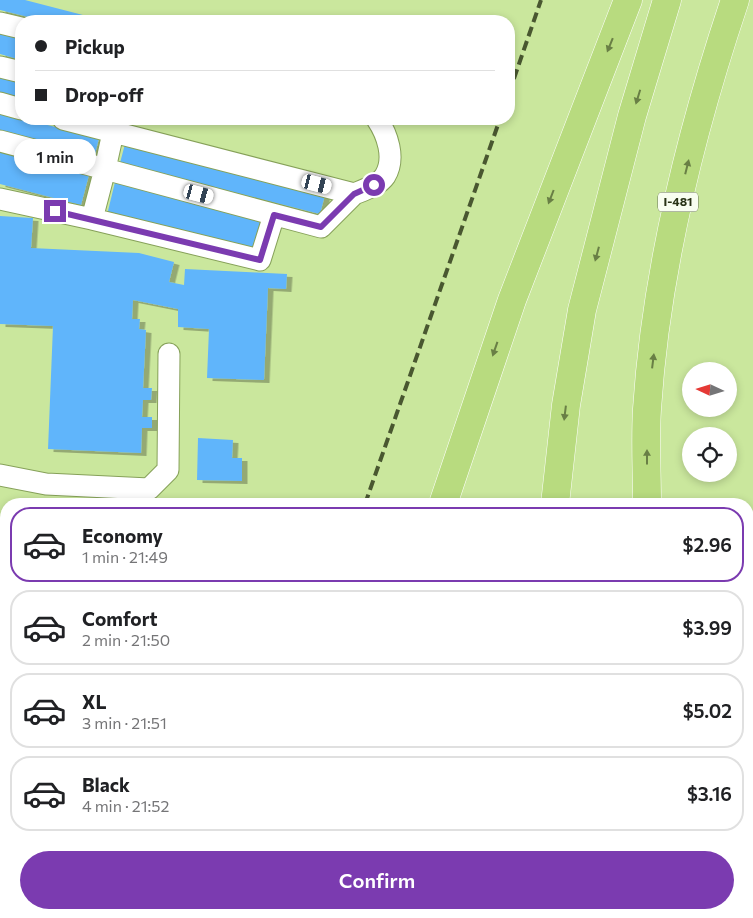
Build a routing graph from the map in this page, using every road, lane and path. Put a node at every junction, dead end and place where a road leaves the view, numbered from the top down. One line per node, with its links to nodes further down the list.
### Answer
1 (628, 0): 20 (highway, one-way to 20)
2 (667, 0): 21 (highway, one-way to 21)
3 (735, 0): 22 (highway, I-481, one-way to 3)
4 (0, 23): 5 (lane)
5 (15, 27)
6 (0, 67): 7 (lane)
7 (15, 71)
8 (0, 104): 9 (lane)
9 (15, 108)
10 (115, 125): 13 (lane); 14 (lane)
11 (381, 125): 14 (lane)
12 (0, 141): 13 (lane)
13 (105, 169): 16 (lane); 17 (lane)
14 (354, 194): 16 (lane)
15 (0, 199): 17 (lane)
16 (274, 215): 17 (lane)
17 (92, 219)
18 (169, 354): 19 (lane)
19 (0, 475)
20 (445, 498)
21 (556, 498)
22 (647, 498)

